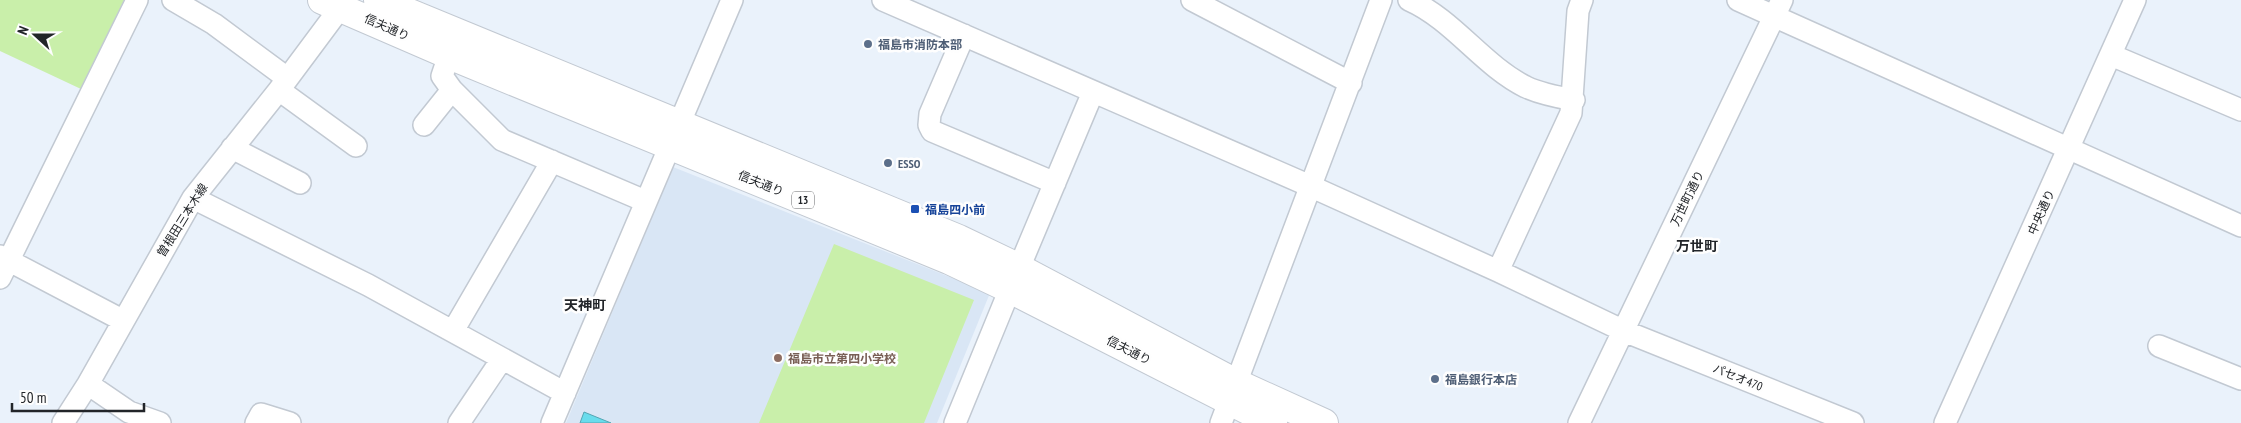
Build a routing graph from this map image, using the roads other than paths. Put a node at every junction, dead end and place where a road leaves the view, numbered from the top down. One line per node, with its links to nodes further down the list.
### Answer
1 (137, 0): 35 (street)
2 (173, 0): 18 (street)
3 (378, 0): 24 (highway, 信夫通り / 13)
4 (732, 0): 24 (street)
5 (883, 0): 14 (street, パセオ470)
6 (1192, 0): 17 (street)
7 (1382, 0): 17 (street)
8 (1409, 0): 21 (street)
9 (1582, 0): 21 (street)
10 (1738, 0): 13 (street)
11 (2135, 0): 16 (street, 中央通り)
12 (337, 3): 15 (highway, 信夫通り / 13); 18 (street, 曽根田三本木線)
13 (1778, 8): 27 (street); 40 (street, 万世町通り)
14 (964, 35): 20 (street, パセオ470); 30 (street)
15 (450, 55): 19 (street); 24 (highway, 信夫通り / 13)
16 (2111, 55): 22 (street); 27 (street, 中央通り)
17 (1351, 83): 31 (street)
18 (283, 84): 25 (street); 26 (street, 曽根田三本木線)
19 (452, 90): 23 (street); 28 (street)
20 (1093, 92): 30 (street); 31 (street, パセオ470)
21 (1574, 100): 36 (street)
22 (2241, 110)
23 (424, 125)
24 (674, 135): 33 (street); 37 (highway, 信夫通り / 13)
25 (356, 146)
26 (232, 148): 29 (street); 32 (street, 曽根田三本木線)
27 (2069, 150): 34 (street); 58 (street, 中央通り)
28 (552, 161): 33 (street); 39 (street)
29 (300, 183)
30 (1055, 183): 37 (street)
31 (1310, 186): 36 (street, パセオ470); 46 (street)
32 (193, 198): 38 (street, 曽根田三本木線); 39 (street)
33 (645, 201): 45 (street)
34 (2241, 226)
35 (3, 265): 38 (street)
36 (1498, 270): 40 (street, パセオ470)
37 (1015, 278): 46 (highway, 信夫通り / 13); 53 (street)
38 (122, 320): 44 (street, 曽根田三本木線)
39 (453, 331): 42 (street)
40 (1624, 331): 56 (street, 万世町通り); 57 (street, パセオ470)
41 (2159, 346): 43 (street)
42 (502, 359): 45 (street); 51 (street)
43 (2241, 379)
44 (88, 384): 47 (street, 曽根田三本木線); 48 (street)
45 (565, 392): 52 (street)
46 (1229, 403): 54 (highway, 信夫通り / 13); 55 (highway, 信夫通り / 13)
47 (63, 423)
48 (160, 423)
49 (256, 423): 50 (street)
50 (290, 423)
51 (459, 423)
52 (552, 423)
53 (955, 423)
54 (1273, 423)
55 (1324, 423)
56 (1579, 423)
57 (1853, 423)
58 (1945, 423)

